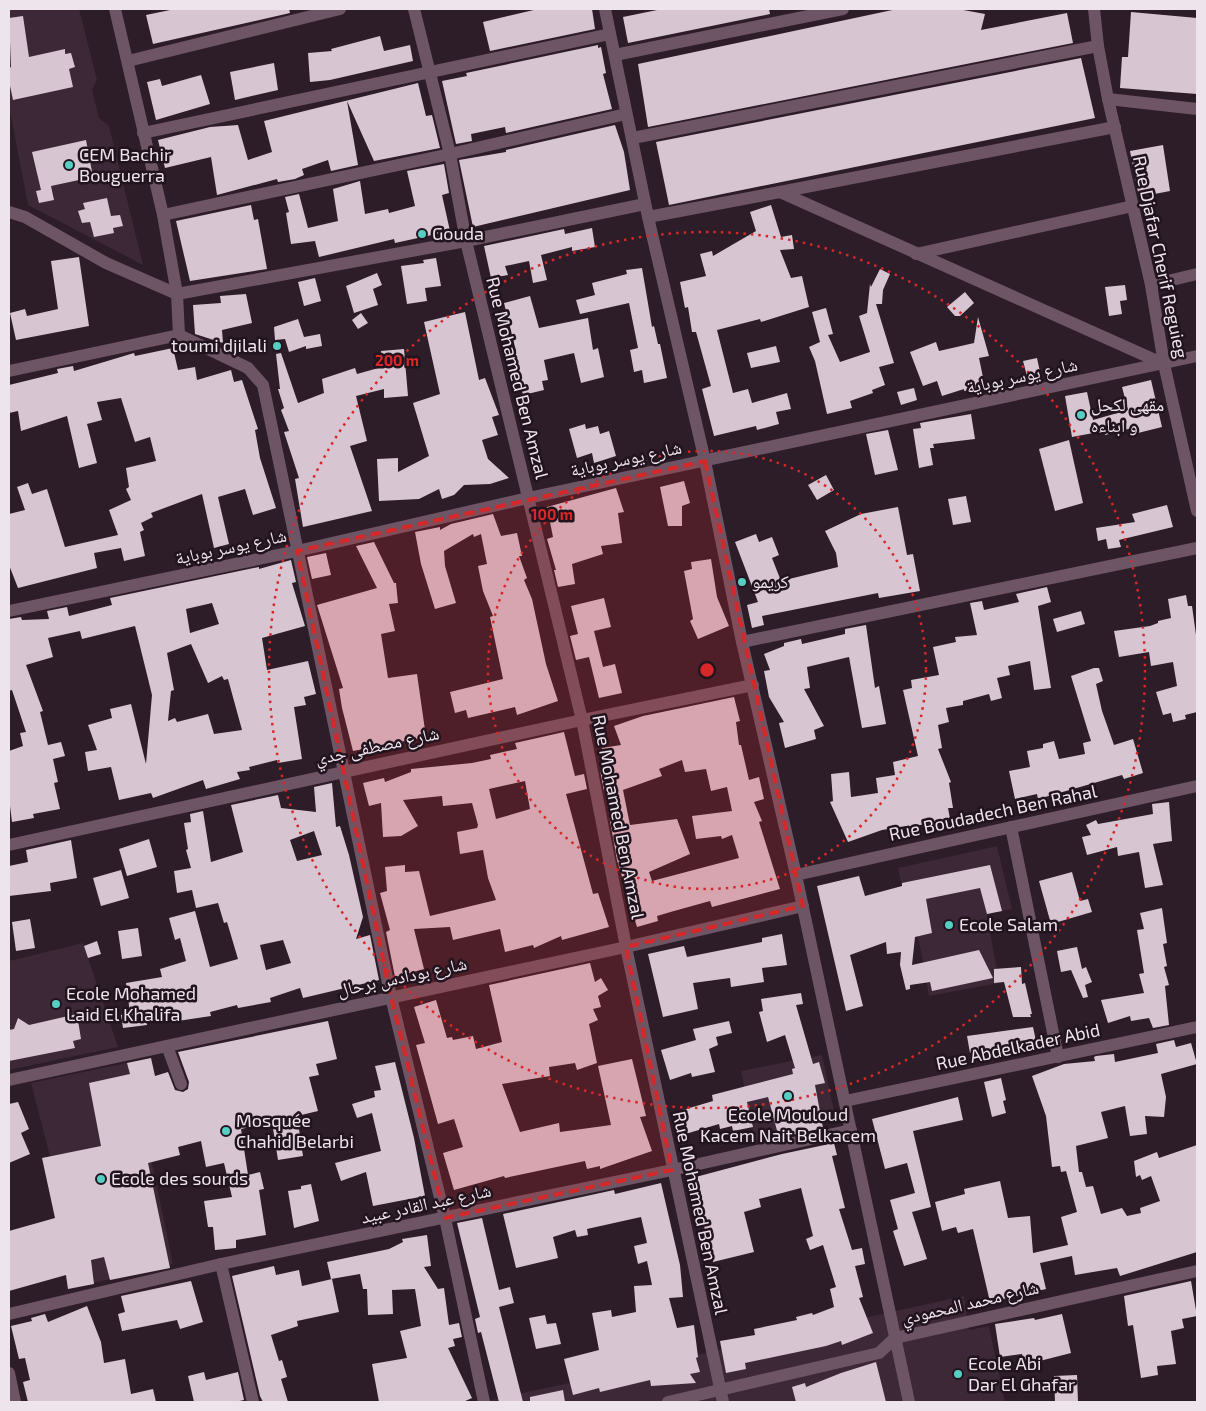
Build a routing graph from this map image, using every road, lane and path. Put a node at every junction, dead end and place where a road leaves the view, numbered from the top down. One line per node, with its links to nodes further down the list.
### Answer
1 (115, 9): 10 (street)
2 (340, 9): 10 (street)
3 (414, 9): 11 (street, Rue Mohamed Ben Amzal)
4 (605, 9): 7 (street)
5 (843, 9): 9 (street)
6 (1094, 9): 8 (street, Rue Djafar Cherif Reguieg)
7 (610, 34): 9 (street); 11 (street)
8 (1098, 46): 12 (street, Rue Djafar Cherif Reguieg); 17 (street)
9 (615, 54): 14 (street)
10 (128, 61): 16 (street)
11 (428, 72): 16 (street); 18 (street, Rue Mohamed Ben Amzal)
12 (1108, 99): 13 (street); 15 (street, Rue Djafar Cherif Reguieg)
13 (1197, 109)
14 (626, 114): 17 (street); 18 (street)
15 (1115, 128): 19 (street); 21 (street, Rue Djafar Cherif Reguieg)
16 (143, 133): 23 (street)
17 (633, 138): 20 (street)
18 (450, 154): 23 (street); 25 (street, Rue Mohamed Ben Amzal)
19 (780, 192): 24 (street); 26 (street)
20 (645, 204): 24 (street); 25 (street)
21 (1133, 206): 26 (street); 28 (street, Rue Djafar Cherif Reguieg)
22 (9, 212): 29 (street)
23 (163, 215): 29 (street)
24 (648, 217): 34 (street)
25 (466, 241): 29 (street); 35 (street, Rue Mohamed Ben Amzal)
26 (916, 254): 32 (street)
27 (1197, 274): 28 (street)
28 (1151, 286): 32 (street, Rue Djafar Cherif Reguieg)
29 (177, 294): 30 (street)
30 (179, 335): 33 (street); 38 (street)
31 (1197, 356): 32 (street, شارع يوسر بوباية)
32 (1164, 364): 34 (street, شارع يوسر بوباية); 36 (street, Rue Djafar Cherif Reguieg)
33 (9, 371)
34 (705, 461): 35 (street, شارع يوسر بوباية); 40 (street)
35 (528, 498): 38 (street, شارع يوسر بوباية); 42 (street, Rue Mohamed Ben Amzal)
36 (1197, 510)
37 (1197, 548): 40 (street)
38 (297, 551): 39 (street, شارع يوسر بوباية); 43 (street)
39 (9, 611)
40 (742, 642): 41 (street)
41 (752, 685): 42 (street, شارع مصطفى جدي); 47 (street)
42 (582, 720): 43 (street, شارع مصطفى جدي); 49 (street, Rue Mohamed Ben Amzal)
43 (344, 771): 46 (street, شارع مصطفى جدي); 50 (street)
44 (1197, 786): 45 (street, Rue Boudadech Ben Rahal)
45 (1011, 827): 47 (street, Rue Boudadech Ben Rahal); 53 (street)
46 (9, 845)
47 (796, 875): 48 (street)
48 (803, 906): 49 (street, شارع بودادس برحال); 56 (street)
49 (626, 947): 50 (street, شارع بودادس برحال); 58 (street, Rue Mohamed Ben Amzal)
50 (391, 997): 52 (street, شارع بودادس برحال); 59 (street)
51 (1197, 1027): 53 (street, Rue Abdelkader Abid)
52 (167, 1046): 54 (street, شارع بودادس برحال); 55 (street)
53 (1058, 1056): 56 (street, Rue Abdelkader Abid)
54 (9, 1080)
55 (181, 1084)
56 (845, 1101): 57 (street)
57 (851, 1130): 58 (street, شارع عبد القادر عبيد); 63 (street)
58 (672, 1170): 59 (street, شارع عبد القادر عبيد); 65 (street, Rue Mohamed Ben Amzal)
59 (445, 1218): 60 (street, شارع عبد القادر عبيد); 68 (street)
60 (221, 1264): 62 (street, شارع عبد القادر عبيد); 67 (street)
61 (1197, 1271): 63 (street, شارع محمد المحمودي)
62 (9, 1314)
63 (895, 1338): 65 (street, شارع محمد المحمودي); 70 (street)
64 (9, 1373): 66 (street)
65 (721, 1397): 69 (street, شارع محمد المحمودي)
66 (15, 1402)
67 (253, 1402)
68 (484, 1402)
69 (668, 1402)
70 (909, 1402)

